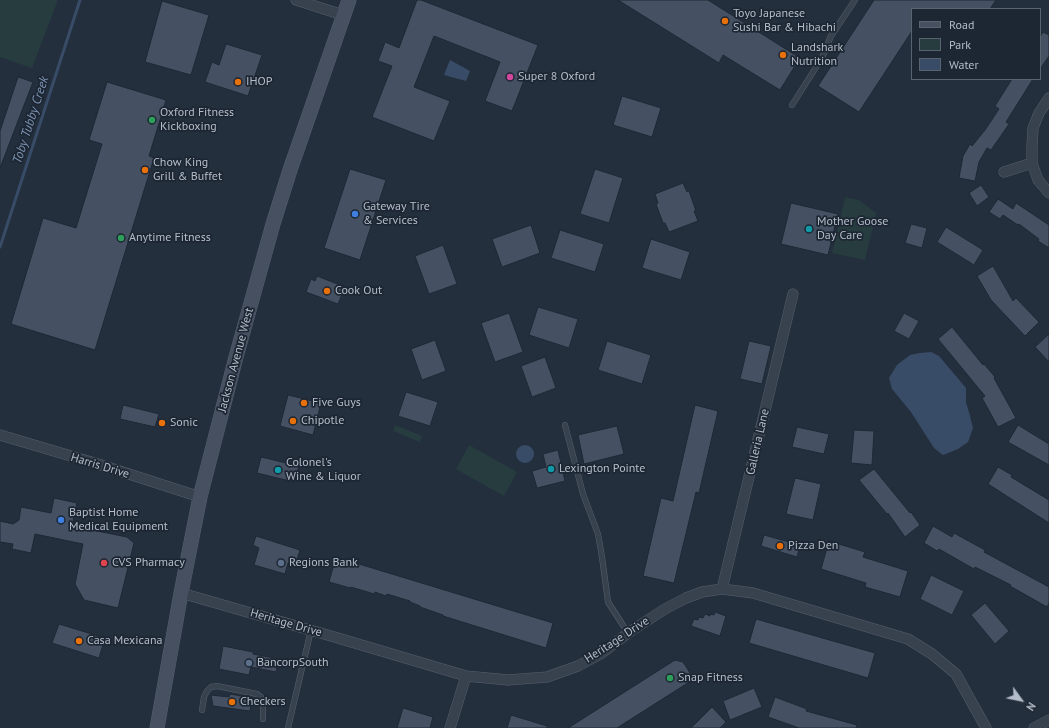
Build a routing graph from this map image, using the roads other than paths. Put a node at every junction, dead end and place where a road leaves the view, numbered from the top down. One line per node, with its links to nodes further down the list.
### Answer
1 (296, 0): 4 (street)
2 (349, 0): 4 (main road, Jackson Avenue West)
3 (855, 0): 6 (lane)
4 (343, 15): 13 (main road, Jackson Avenue West)
5 (1049, 98): 7 (street)
6 (792, 105)
7 (1032, 163): 8 (street); 9 (street)
8 (1004, 172)
9 (1049, 194)
10 (793, 294): 14 (street, Galleria Lane)
11 (565, 425): 17 (lane)
12 (0, 436): 13 (street, Harris Drive)
13 (200, 497): 15 (main road, Jackson Avenue West)
14 (722, 590): 17 (street, Heritage Drive); 25 (street, Heritage Drive)
15 (181, 593): 16 (street, Heritage Drive); 22 (main road, Jackson Avenue West)
16 (311, 630): 18 (street, Heritage Drive); 23 (lane)
17 (628, 632): 18 (street, Heritage Drive)
18 (466, 676): 24 (street)
19 (202, 710): 20 (lane)
20 (263, 719)
21 (1049, 720): 26 (street)
22 (156, 728)
23 (288, 728)
24 (450, 728)
25 (986, 728)
26 (1034, 728)

